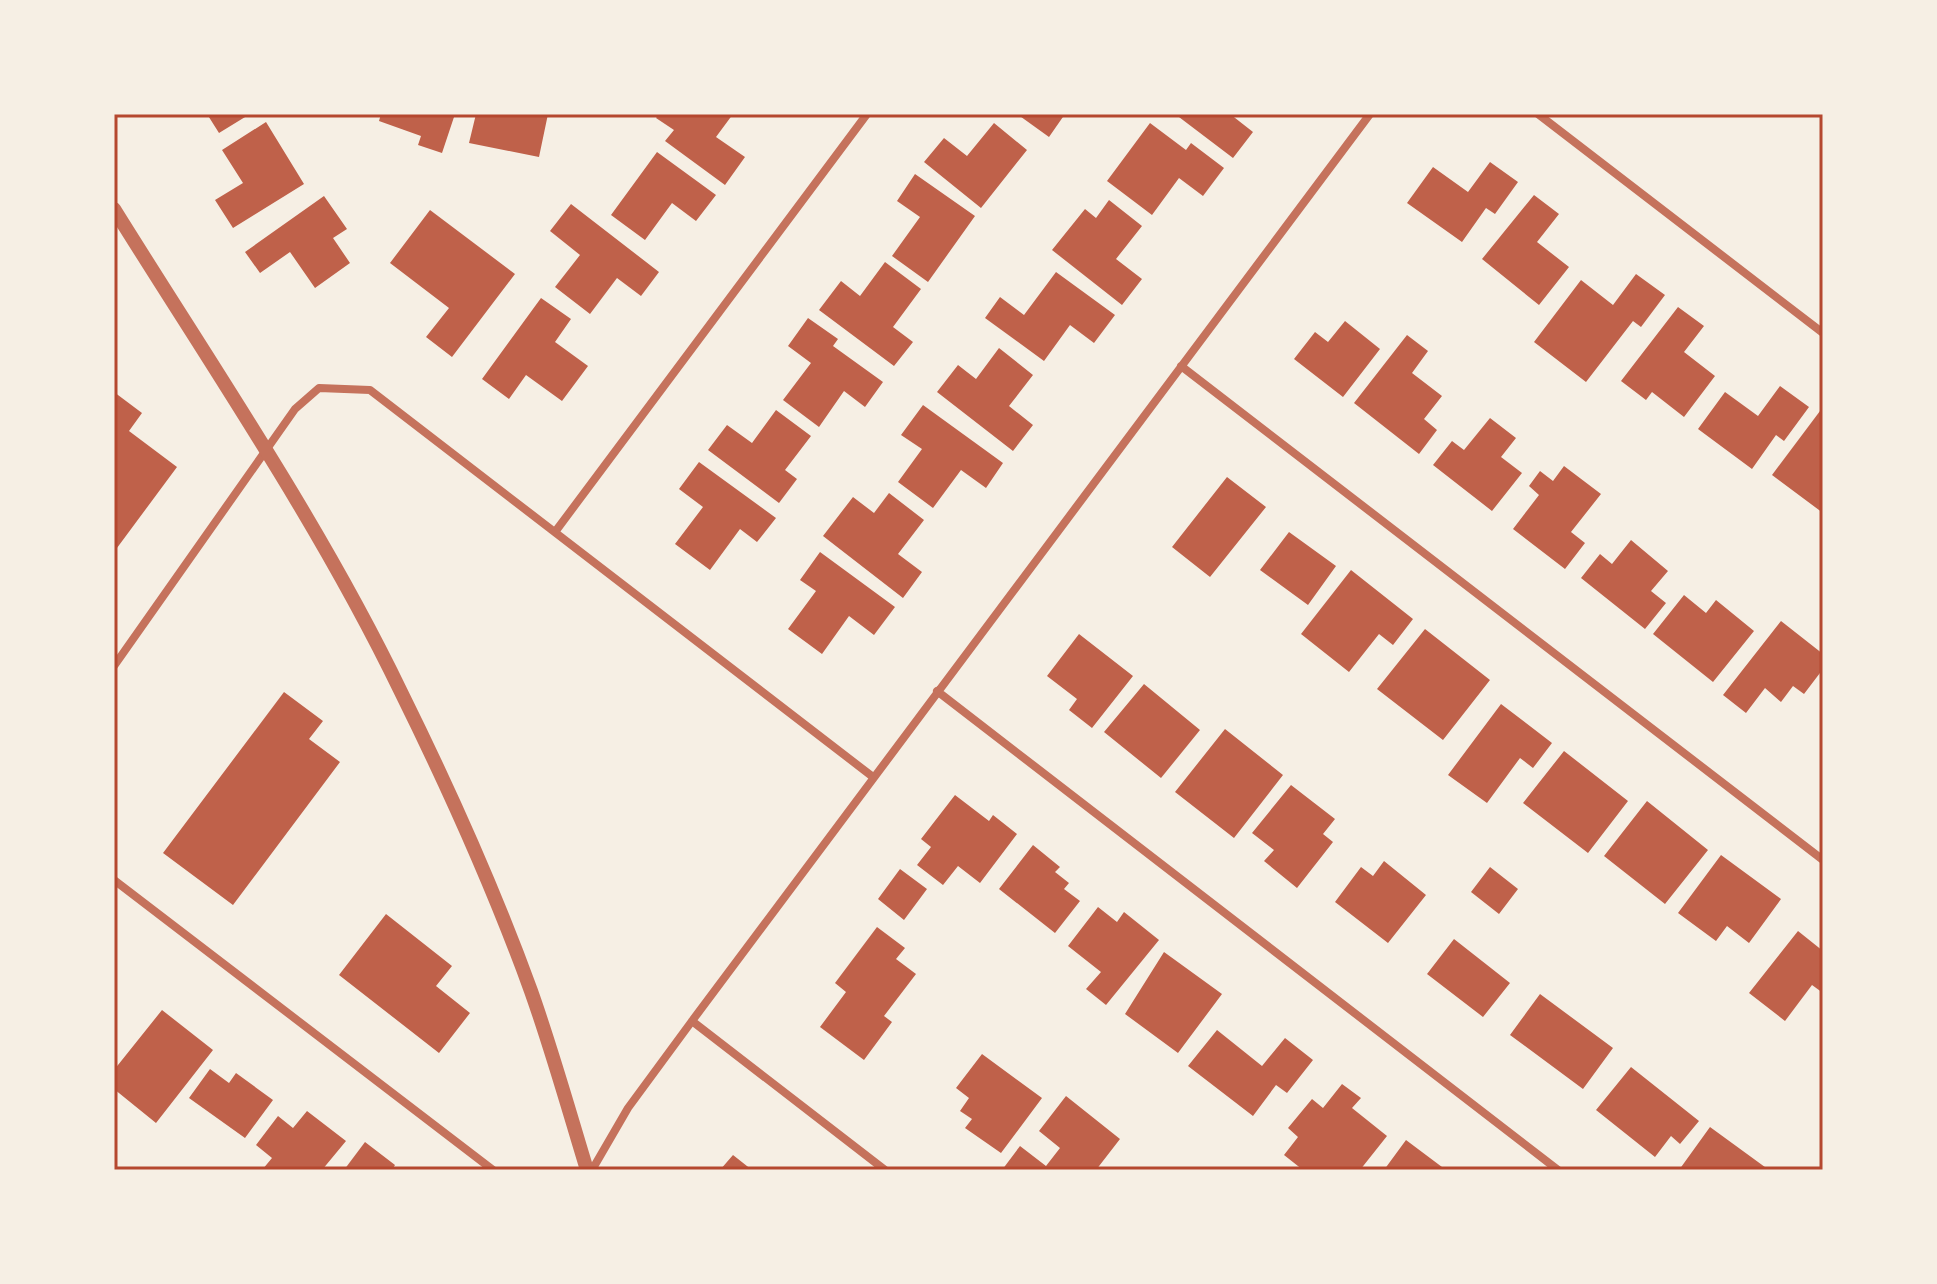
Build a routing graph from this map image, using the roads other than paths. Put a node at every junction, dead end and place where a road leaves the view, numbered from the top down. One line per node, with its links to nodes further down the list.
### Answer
1 (867, 114): 8 (street)
2 (1370, 114): 6 (street)
3 (1538, 114): 5 (street)
4 (114, 209): 7 (street)
5 (1823, 333)
6 (1181, 366): 10 (street); 12 (street)
7 (266, 453): 8 (street); 9 (street); 16 (street)
8 (555, 532): 11 (street)
9 (114, 666)
10 (937, 691): 11 (street); 18 (street)
11 (873, 777): 14 (street)
12 (1823, 860)
13 (114, 880): 15 (street)
14 (692, 1021): 16 (street); 17 (street)
15 (493, 1170)
16 (590, 1170)
17 (885, 1170)
18 (1558, 1170)

